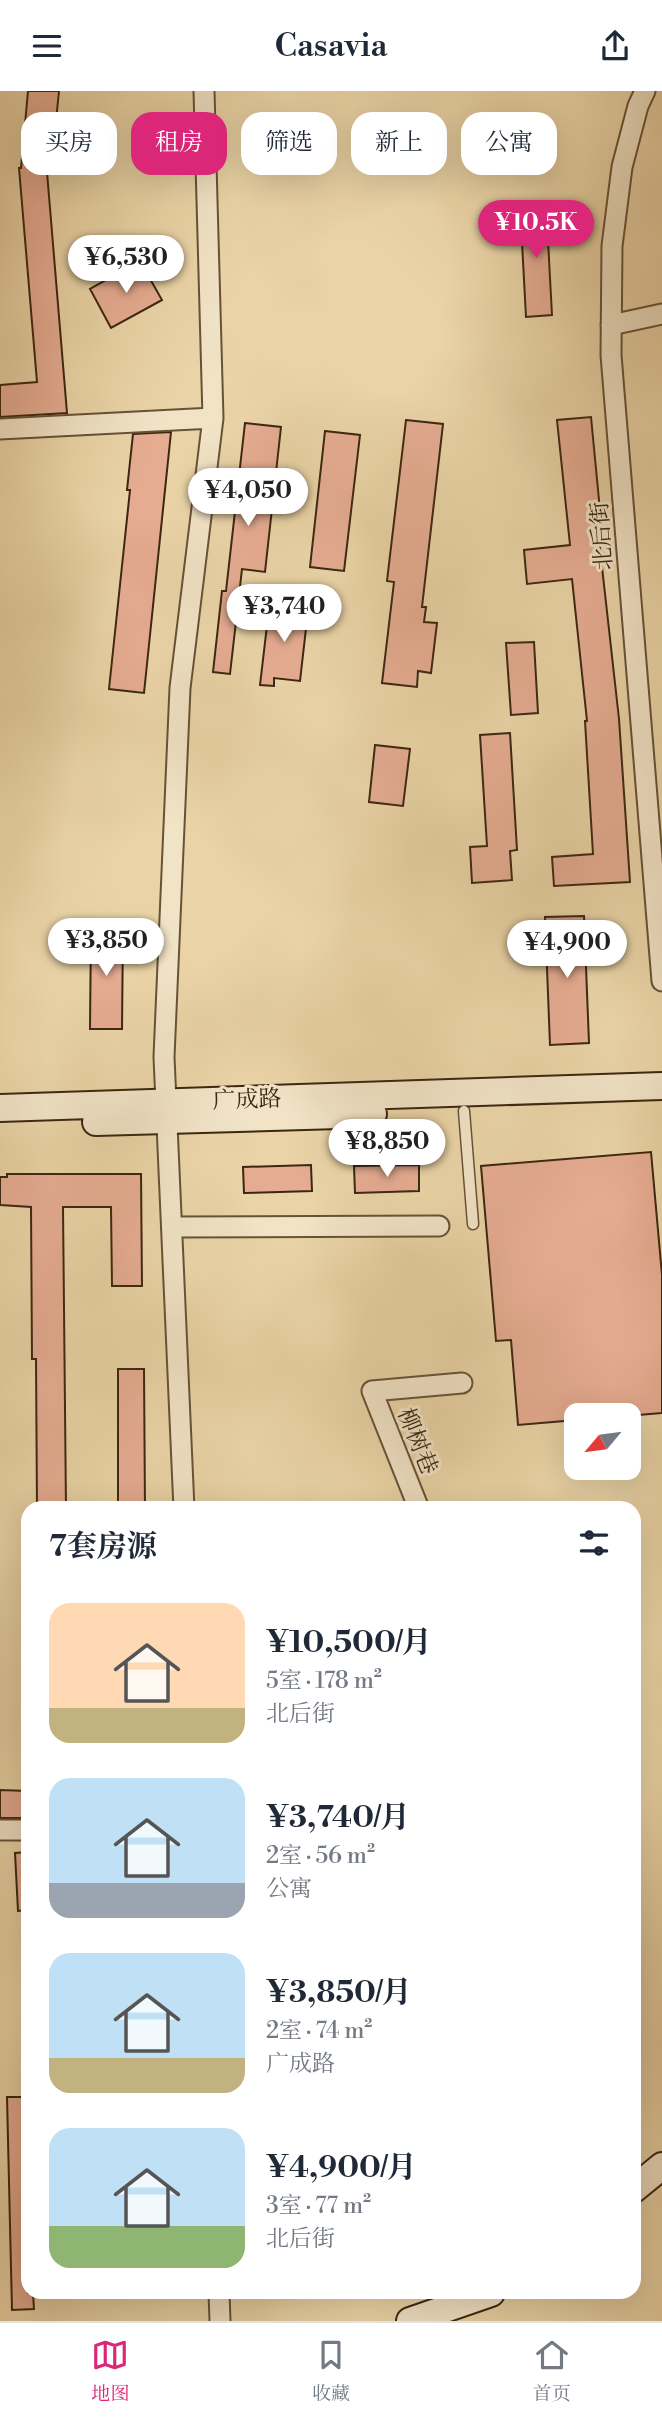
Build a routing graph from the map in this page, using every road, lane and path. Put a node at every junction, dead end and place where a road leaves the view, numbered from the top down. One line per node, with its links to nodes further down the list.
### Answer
1 (204, 91): 5 (street)
2 (645, 91): 4 (street, 北后街)
3 (662, 314): 4 (street)
4 (611, 325): 7 (street, 北后街)
5 (213, 418): 6 (street); 12 (street)
6 (0, 429)
7 (659, 900): 8 (street, 北后街)
8 (662, 981)
9 (662, 1087): 12 (main road, 广成路)
10 (662, 1104): 13 (main road, 广成路)
11 (0, 1108): 12 (main road, 广成路)
12 (167, 1111): 13 (main road, 广成路); 14 (main road, 广成路); 17 (street)
13 (464, 1111): 15 (lane)
14 (0, 1126)
15 (472, 1224)
16 (439, 1226): 17 (street)
17 (172, 1227): 19 (street)
18 (462, 1383): 20 (street, 柳树巷)
19 (184, 1501)
20 (416, 1501)
21 (0, 1830): 22 (street)
22 (21, 1830)
23 (662, 2166): 24 (main road)
24 (641, 2183)
25 (219, 2299): 27 (street)
26 (452, 2299): 28 (main road)
27 (220, 2321)
28 (410, 2321)

